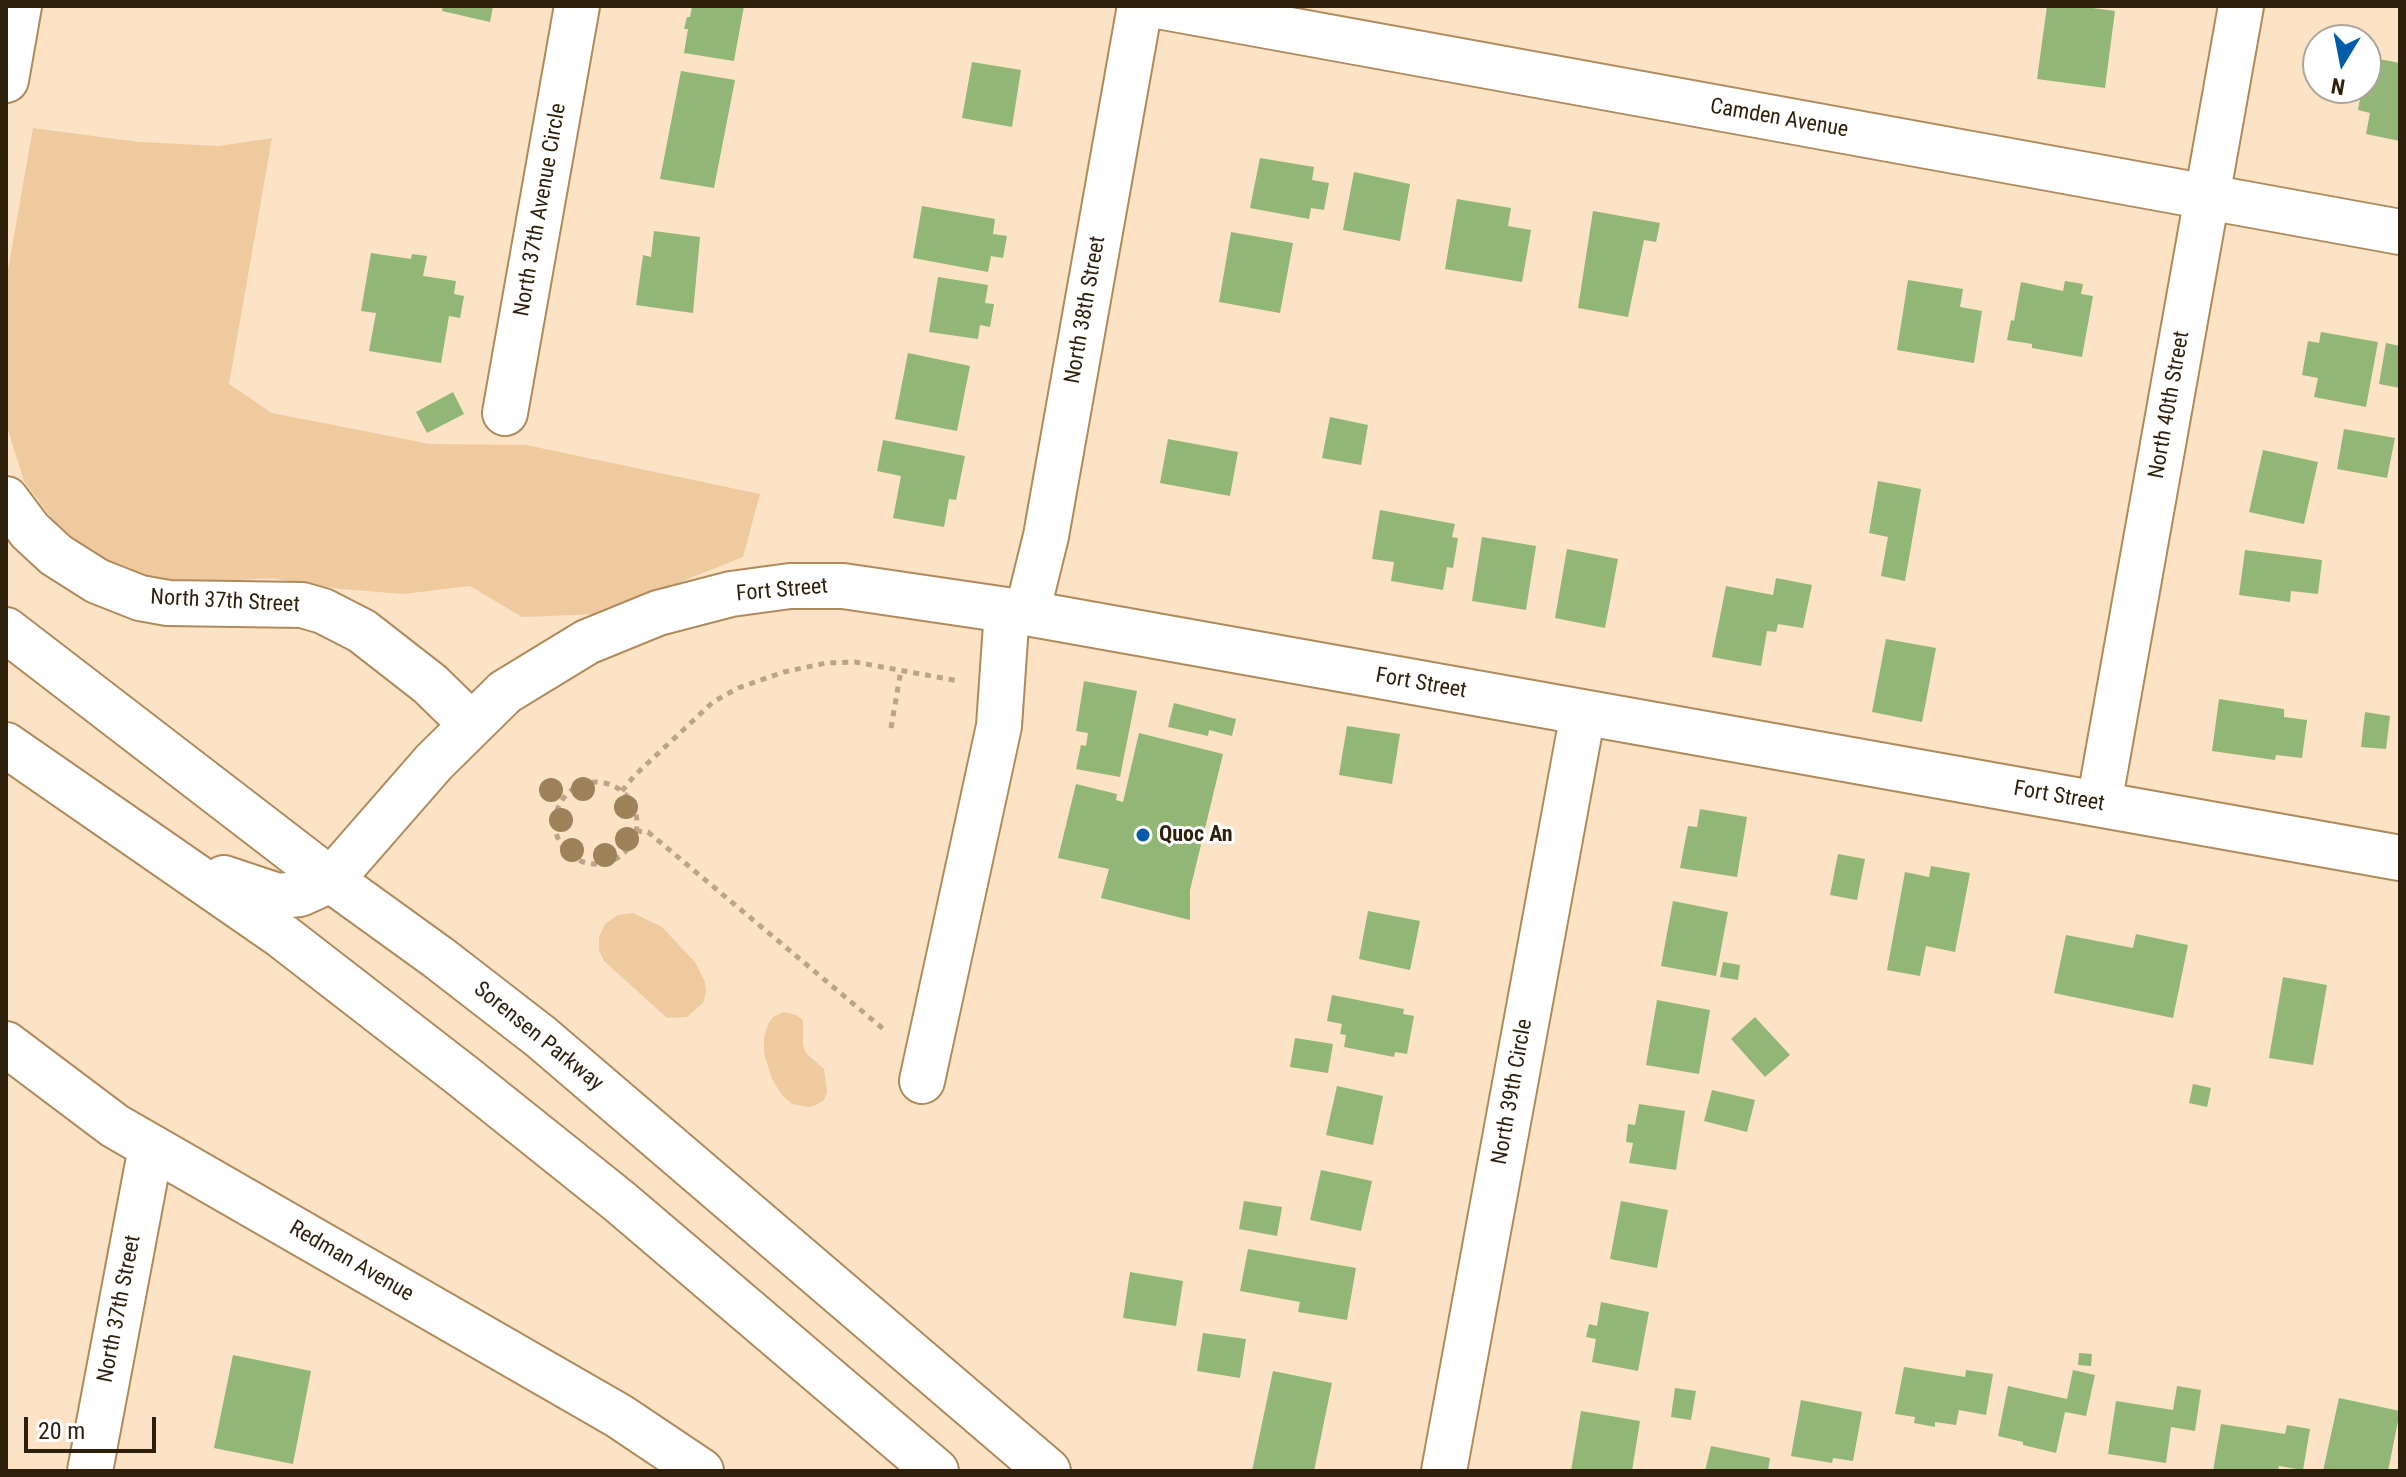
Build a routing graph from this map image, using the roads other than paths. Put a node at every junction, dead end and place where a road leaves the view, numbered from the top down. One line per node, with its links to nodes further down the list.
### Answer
1 (19, 6): 6 (street)
2 (577, 6): 9 (street, North 37th Avenue Circle)
3 (1140, 6): 11 (street, North 38th Street)
4 (1158, 6): 7 (street, Camden Avenue)
5 (2241, 6): 7 (street, North 40th Street)
6 (6, 80)
7 (2207, 197): 8 (street, Camden Avenue); 16 (street, North 40th Street)
8 (2400, 232)
9 (505, 413)
10 (6, 499): 14 (street, North 37th Street)
11 (1017, 612): 13 (street, Fort Street); 14 (street, Fort Street); 21 (street, North 38th Street)
12 (6, 630): 19 (street, Sorensen Parkway)
13 (1583, 713): 16 (street, Fort Street); 28 (street, North 39th Circle)
14 (471, 724): 19 (street)
15 (6, 745): 18 (street)
16 (2099, 804): 17 (street, Fort Street)
17 (2400, 858)
18 (170, 859): 19 (street); 26 (street)
19 (331, 880): 27 (street, Sorensen Parkway)
20 (6, 1044): 22 (street, Redman Avenue)
21 (922, 1081)
22 (151, 1147): 23 (street, Redman Avenue); 24 (street, North 37th Street)
23 (654, 1457): 25 (street, Redman Avenue)
24 (90, 1471)
25 (701, 1471)
26 (936, 1471)
27 (1048, 1471)
28 (1444, 1471)

